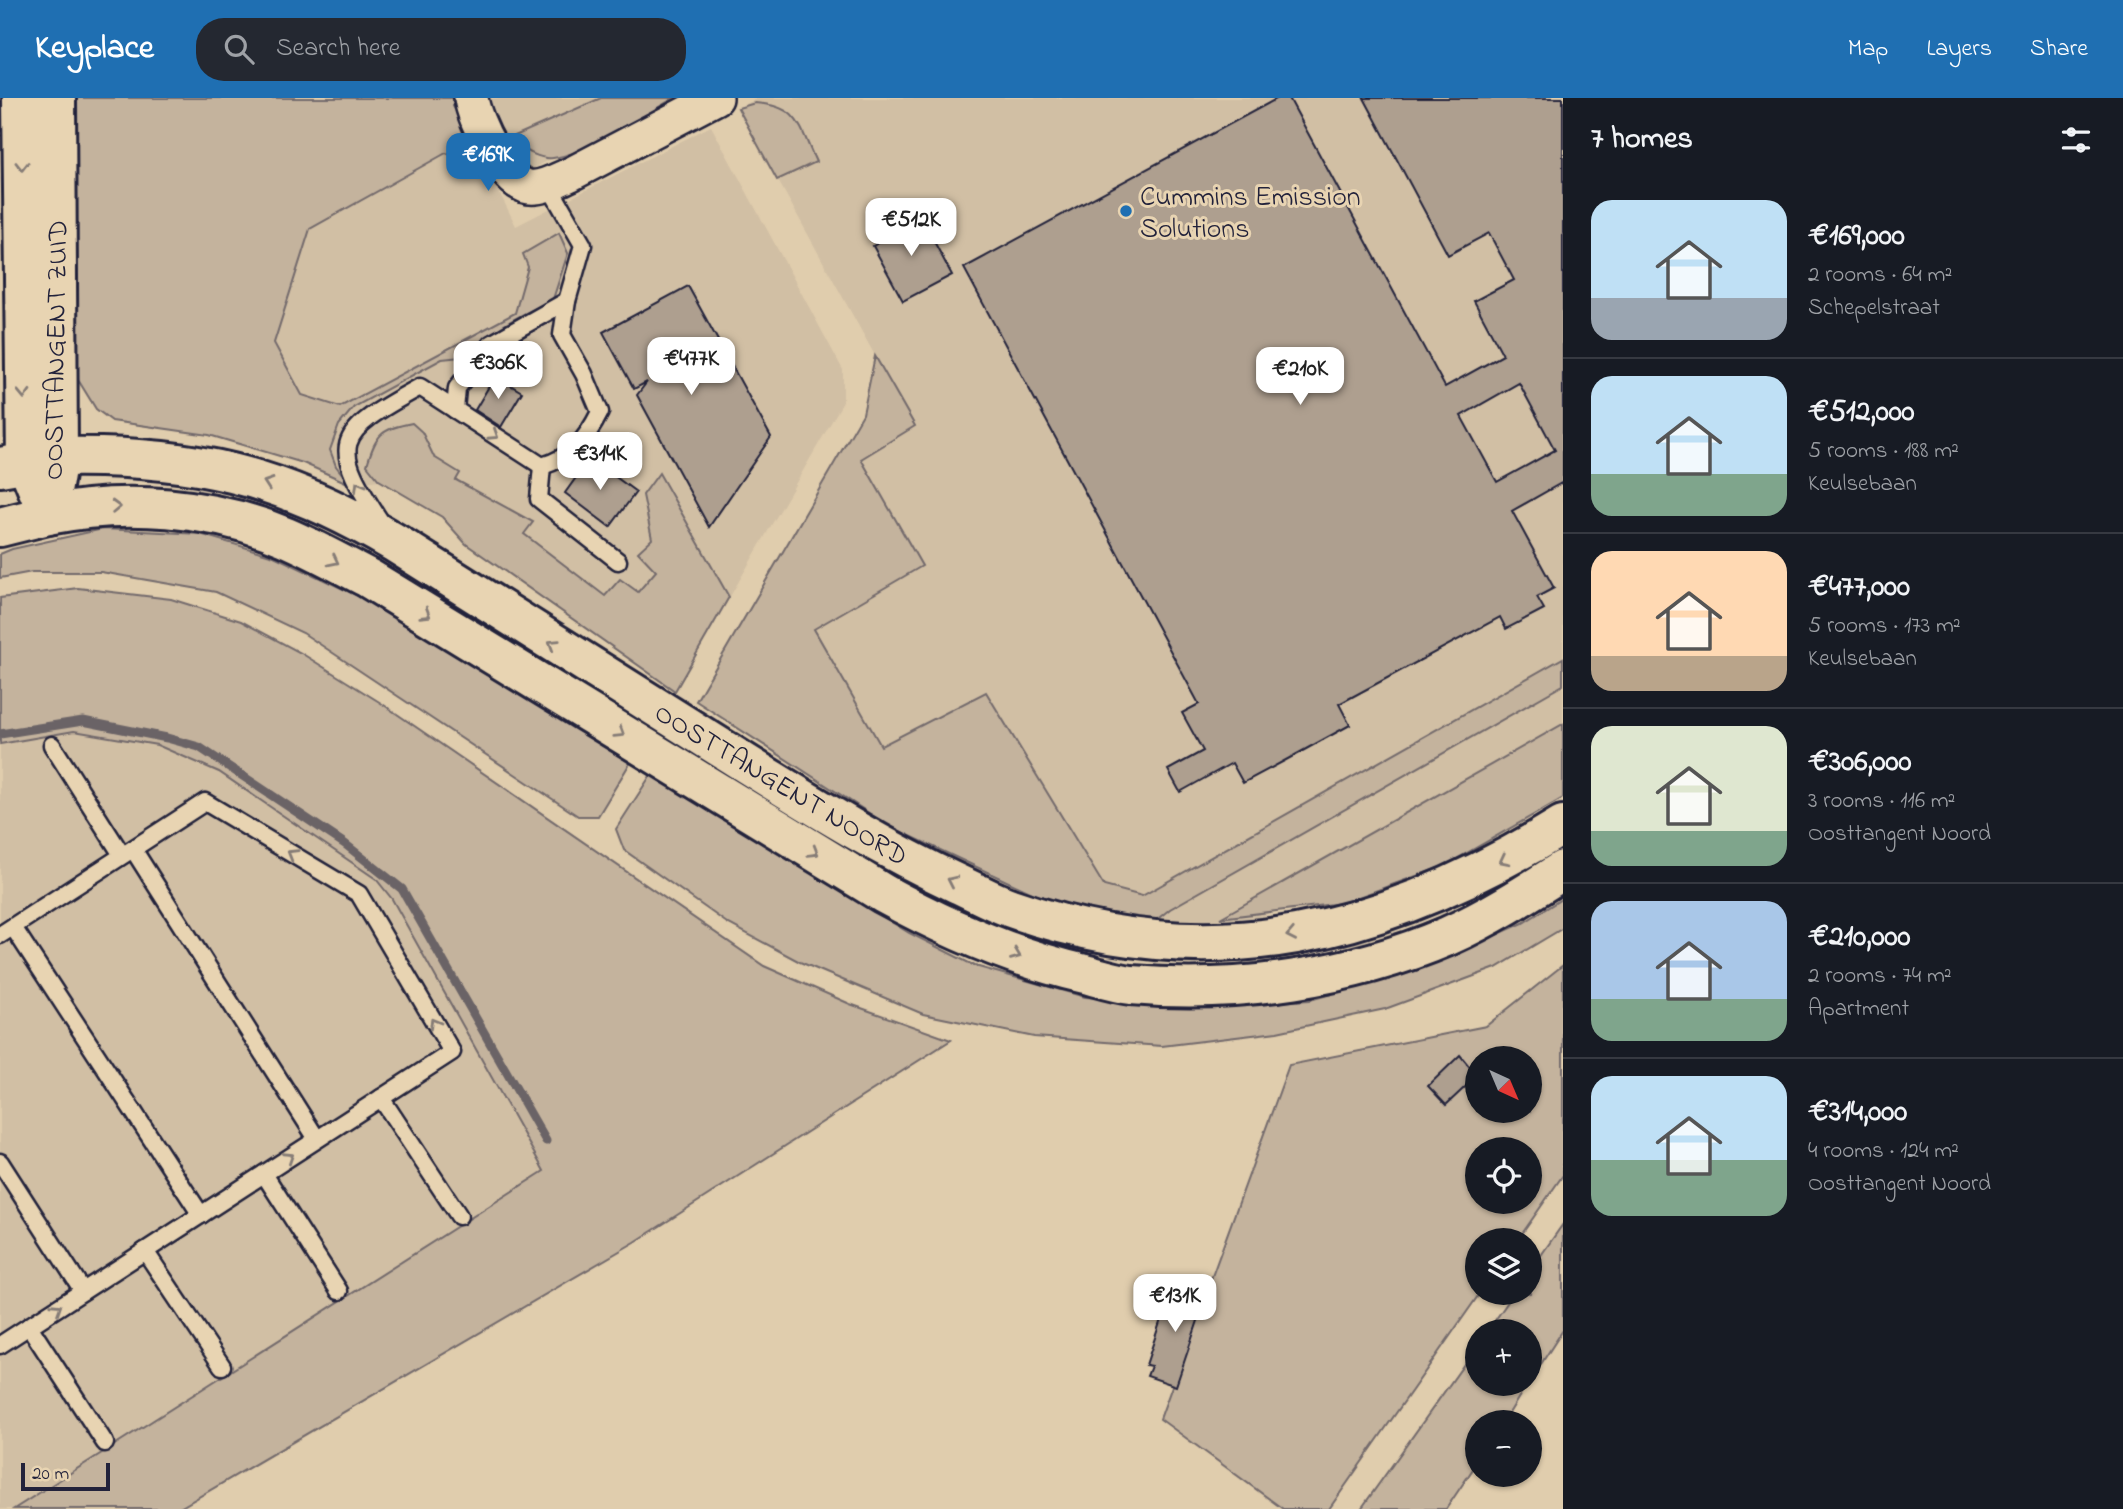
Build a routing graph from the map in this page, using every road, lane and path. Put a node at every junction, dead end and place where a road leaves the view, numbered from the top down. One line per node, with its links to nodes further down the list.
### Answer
1 (22, 98): 8 (main road, OOSTTANGENT ZUID, one-way to 8)
2 (56, 98): 8 (main road, OOSTTANGENT ZUID)
3 (471, 98): 5 (street)
4 (716, 98): 5 (street)
5 (559, 179): 6 (lane)
6 (567, 302): 7 (lane); 9 (lane)
7 (455, 410): 9 (lane, one-way to 9); 12 (lane, one-way to 7)
8 (28, 462): 10 (main road, OOSTTANGENT ZUID); 12 (main road, OOSTTANGENT NOORD, one-way to 8)
9 (542, 466): 13 (lane)
10 (48, 515): 11 (main road, OOSTTANGENT NOORD); 17 (main road, OOSTTANGENT NOORD, one-way to 17)
11 (0, 527)
12 (395, 543): 15 (main road, OOSTTANGENT NOORD, one-way to 12)
13 (618, 561)
14 (52, 745): 16 (lane)
15 (1563, 825)
16 (127, 852): 18 (lane); 19 (lane, one-way to 16); 20 (lane)
17 (1563, 870)
18 (4, 930): 23 (lane)
19 (381, 1098): 20 (lane); 24 (lane)
20 (317, 1139): 22 (lane, one-way to 20)
21 (0, 1162): 26 (lane)
22 (264, 1174): 23 (lane); 27 (lane)
23 (201, 1215): 25 (lane)
24 (459, 1216)
25 (145, 1251): 26 (lane); 30 (lane)
26 (83, 1291): 28 (lane, one-way to 26)
27 (339, 1291)
28 (29, 1326): 29 (lane); 31 (lane)
29 (0, 1345)
30 (222, 1366)
31 (105, 1443)

